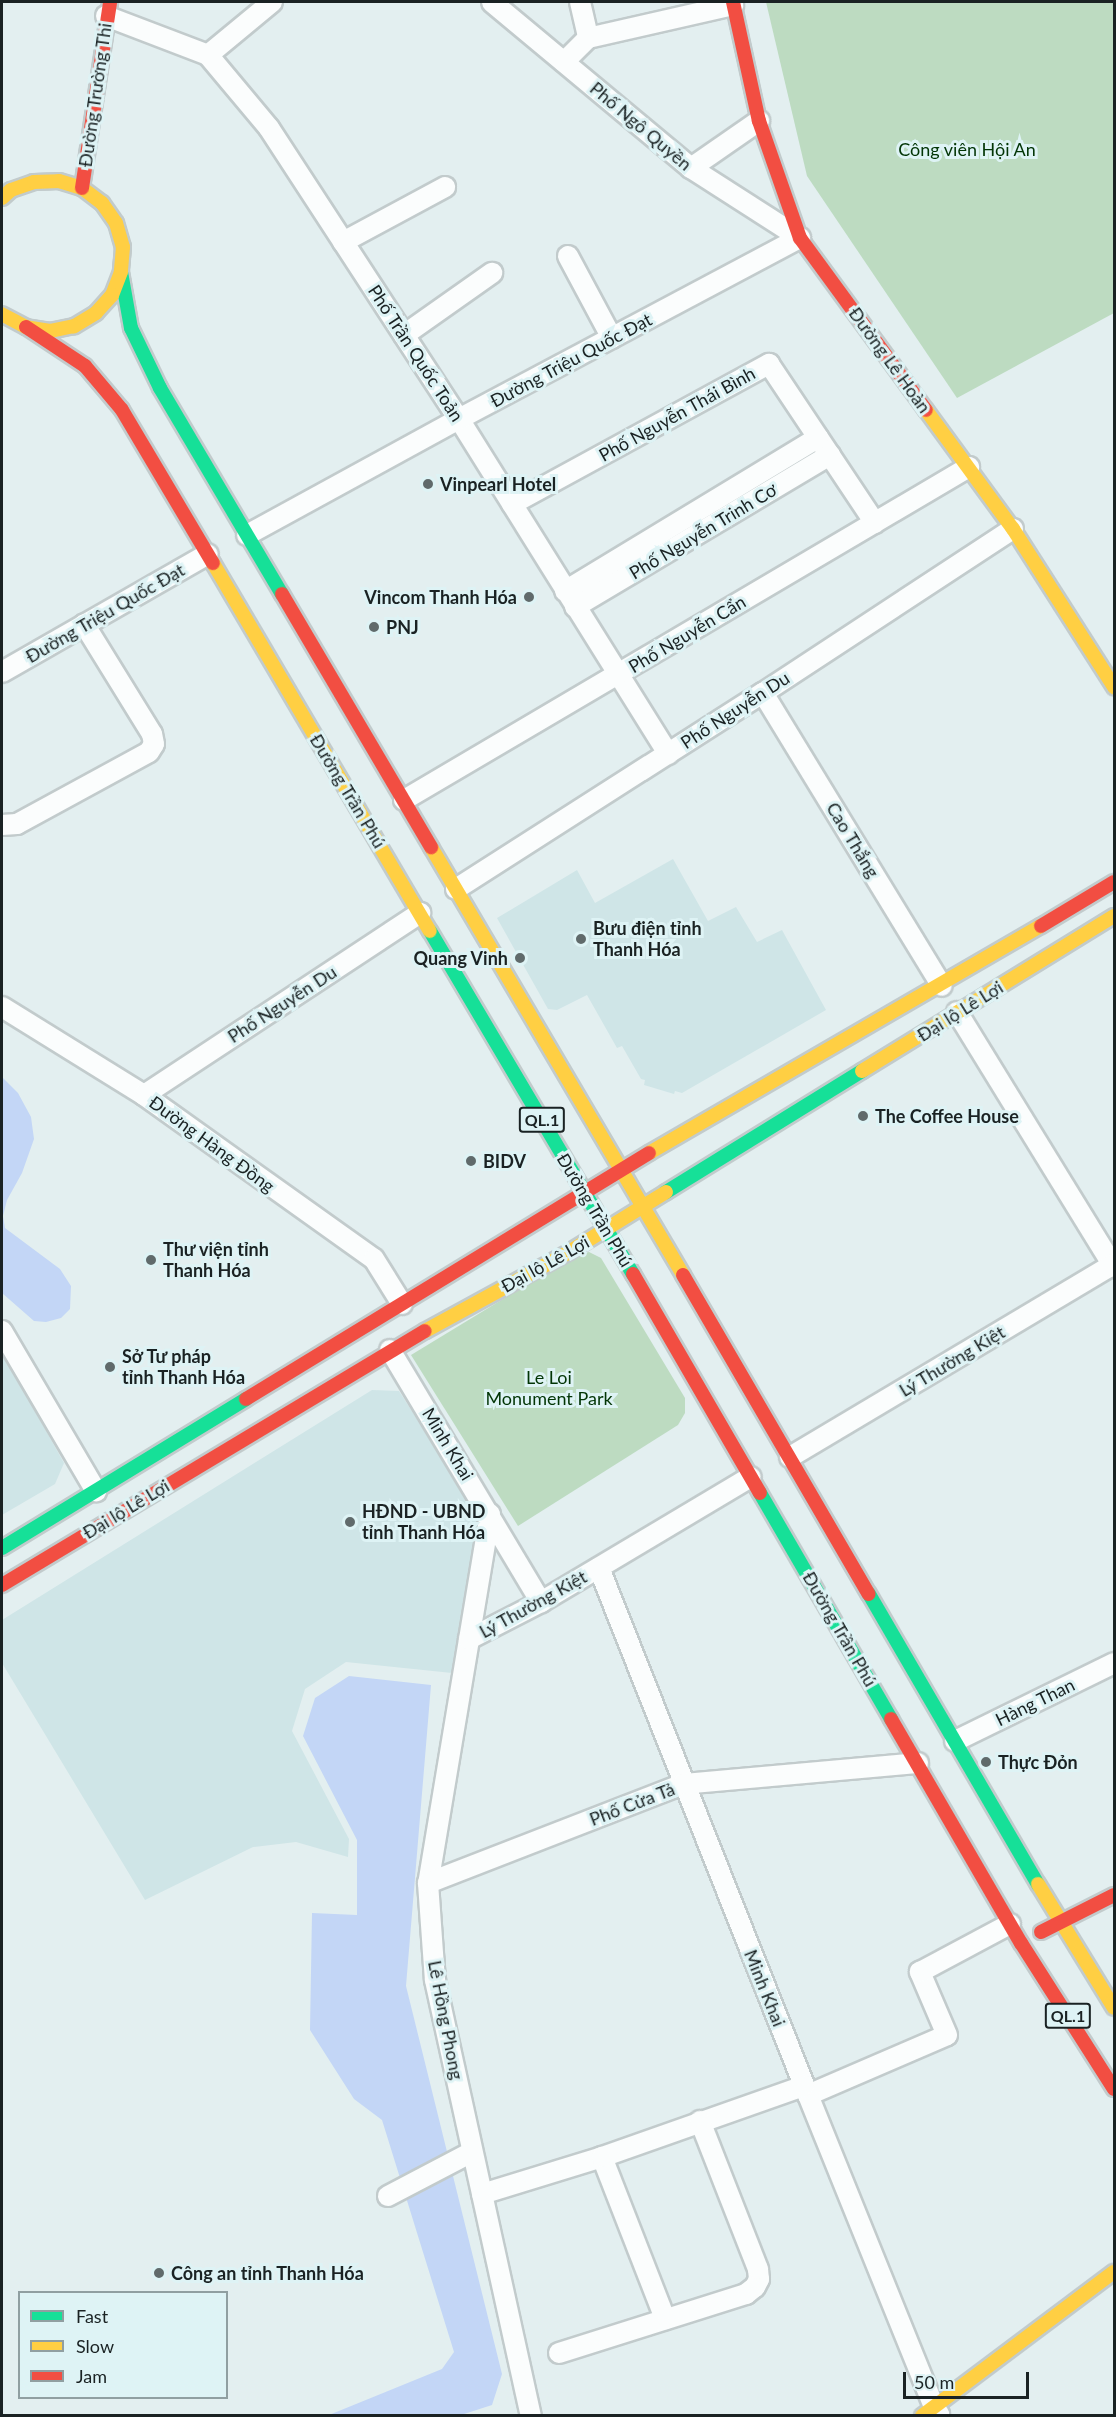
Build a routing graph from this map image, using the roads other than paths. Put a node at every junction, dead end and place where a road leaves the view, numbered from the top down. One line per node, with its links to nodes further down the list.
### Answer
1 (272, 2): 7 (street)
2 (492, 2): 8 (street, Phố Ngô Quyền)
3 (580, 2): 6 (street)
4 (733, 3): 6 (street); 9 (main road, Đường Lê Hoàn)
5 (108, 9): 7 (street, Phố Trần Quốc Toản); 14 (main road, Đường Trường Thi)
6 (588, 38): 8 (street)
7 (208, 55): 17 (street, Phố Trần Quốc Toản)
8 (564, 62): 10 (street, Phố Ngô Quyền)
9 (759, 121): 10 (street); 16 (main road, Đường Lê Hoàn)
10 (691, 168): 16 (street, Phố Ngô Quyền)
11 (2, 176): 12 (main road)
12 (34, 182): 14 (main road); 15 (main road)
13 (445, 187): 17 (street)
14 (82, 188): 19 (main road)
15 (2, 198)
16 (800, 238): 24 (street, Đường Triệu Quốc Đạt); 28 (main road, Đường Lê Hoàn)
17 (343, 242): 23 (street, Phố Trần Quốc Toản)
18 (568, 256): 24 (street)
19 (122, 272): 22 (main road); 32 (main road, QL.1)
20 (492, 273): 23 (street)
21 (2, 314): 22 (main road, Đường Trần Phú)
22 (26, 327): 33 (main road, Đường Trần Phú / QL.1)
23 (404, 335): 25 (street, Phố Trần Quốc Toản)
24 (612, 338): 25 (street, Đường Triệu Quốc Đạt)
25 (459, 419): 29 (street, Phố Trần Quốc Toản); 32 (street, Đường Triệu Quốc Đạt)
26 (818, 438): 27 (street, Phố Nguyễn Thái Bình); 29 (street, Phố Nguyễn Thái Bình); 34 (street, Phố Nguyễn Trinh Cơ)
27 (830, 455): 30 (street, Phố Nguyễn Thái Bình); 34 (street, Phố Nguyễn Trinh Cơ)
28 (969, 467): 30 (street, Phố Nguyễn Cẩn); 31 (main road, Đường Lê Hoàn)
29 (512, 504): 34 (street, Phố Trần Quốc Toản)
30 (875, 523): 37 (street, Phố Nguyễn Cẩn)
31 (1013, 529): 38 (main road, Đường Lê Hoàn); 39 (street, Phố Nguyễn Du)
32 (247, 535): 41 (main road, QL.1)
33 (208, 554): 35 (street, Đường Triệu Quốc Đạt); 45 (main road, Đường Trần Phú / QL.1)
34 (570, 599): 37 (street, Phố Trần Quốc Toản)
35 (84, 624): 36 (street, Đường Triệu Quốc Đạt); 42 (street)
36 (2, 672)
37 (618, 675): 40 (street, Phố Trần Quốc Toản); 41 (street, Phố Nguyễn Cẩn)
38 (1114, 687)
39 (763, 693): 40 (street, Phố Nguyễn Du); 47 (street, Cao Thắng)
40 (668, 754): 44 (street, Phố Nguyễn Du)
41 (404, 800): 44 (main road, QL.1)
42 (2, 825)
43 (1114, 882): 47 (main road, Đại lộ Lê Lợi)
44 (456, 889): 51 (main road, QL.1)
45 (420, 913): 50 (street, Phố Nguyễn Du); 52 (main road, Đường Trần Phú / QL.1)
46 (1114, 916): 49 (main road, Đại lộ Lê Lợi)
47 (942, 986): 51 (main road, Đại lộ Lê Lợi)
48 (2, 1007): 50 (street, Đường Hàng Đồng)
49 (957, 1012): 53 (main road, Đại lộ Lê Lợi); 55 (street)
50 (144, 1095): 56 (street, Đường Hàng Đồng)
51 (622, 1170): 52 (main road, Đại lộ Lê Lợi); 53 (main road, QL.1)
52 (585, 1192): 54 (main road, Đường Trần Phú / QL.1); 56 (main road, Đại lộ Lê Lợi)
53 (643, 1207): 54 (main road, Đại lộ Lê Lợi); 59 (main road, QL.1)
54 (606, 1230): 58 (main road, Đại lộ Lê Lợi); 60 (main road, Đường Trần Phú / QL.1)
55 (1114, 1265): 59 (street, Lý Thường Kiệt)
56 (402, 1304): 61 (main road, Đại lộ Lê Lợi)
57 (2, 1331): 61 (street)
58 (390, 1350): 62 (street, Minh Khai); 65 (main road, Đại lộ Lê Lợi)
59 (790, 1457): 69 (main road, QL.1)
60 (751, 1477): 64 (street, Lý Thường Kiệt); 70 (main road, Đường Trần Phú / QL.1)
61 (96, 1491): 63 (main road, Đại lộ Lê Lợi)
62 (490, 1514): 66 (street, Minh Khai); 67 (street, Lê Hồng Phong)
63 (2, 1548)
64 (599, 1568): 66 (street, Lý Thường Kiệt); 71 (street, Minh Khai)
65 (2, 1585)
66 (541, 1602): 67 (street, Lý Thường Kiệt)
67 (469, 1639): 72 (street, Lê Hồng Phong)
68 (1114, 1664): 69 (street, Hàng Than)
69 (951, 1744): 74 (main road, QL.1)
70 (923, 1761): 71 (street, Phố Cửa Tả); 75 (main road, Đường Trần Phú / QL.1)
71 (683, 1784): 72 (street, Phố Cửa Tả); 79 (street, Minh Khai)
72 (428, 1883): 81 (street, Lê Hồng Phong)
73 (1114, 1895): 74 (main road)
74 (1059, 1921): 76 (main road); 77 (main road, QL.1)
75 (1010, 1924): 76 (main road, Đường Trần Phú / QL.1); 79 (street)
76 (1021, 1943): 78 (main road, Đường Trần Phú / QL.1)
77 (1114, 2008)
78 (1114, 2089)
79 (806, 2091): 80 (street); 88 (street, Minh Khai)
80 (700, 2121): 82 (street); 86 (street)
81 (472, 2152): 83 (street, Lê Hồng Phong); 84 (street)
82 (602, 2157): 83 (street); 86 (street)
83 (482, 2194): 89 (street, Lê Hồng Phong)
84 (388, 2196)
85 (1114, 2272): 88 (main road)
86 (666, 2319): 87 (street)
87 (559, 2353)
88 (932, 2413)
89 (526, 2414)

